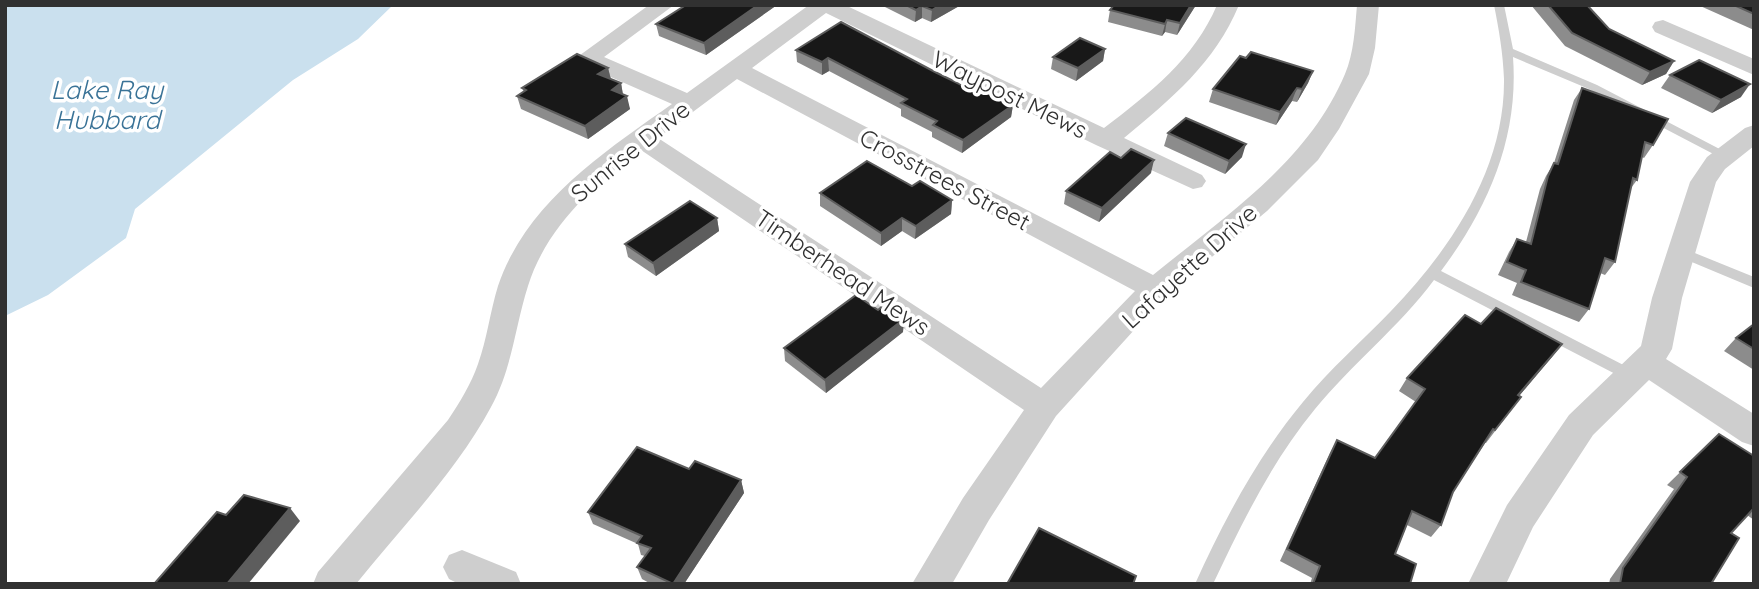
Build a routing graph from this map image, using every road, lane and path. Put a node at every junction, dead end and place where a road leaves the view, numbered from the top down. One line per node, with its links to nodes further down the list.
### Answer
1 (664, 5): 10 (street)
2 (825, 5): 8 (street, Sunrise Drive); 12 (street, Waypost Mews)
3 (1228, 5): 12 (street)
4 (1368, 5): 18 (street, Lafayette Drive)
5 (1500, 5): 7 (lane)
6 (1663, 27): 9 (street)
7 (1510, 52): 13 (lane); 16 (lane)
8 (734, 68): 10 (street, Sunrise Drive); 18 (street, Crosstrees Street)
9 (1754, 68)
10 (690, 103): 11 (street, Sunrise Drive)
11 (641, 138): 20 (street, Timberhead Mews); 23 (street, Sunrise Drive)
12 (1105, 140): 14 (street, Waypost Mews)
13 (1742, 149): 15 (street)
14 (1193, 181)
15 (1680, 252): 17 (lane); 19 (street)
16 (1432, 273): 19 (lane); 26 (lane)
17 (1754, 284)
18 (1156, 289): 20 (street, Lafayette Drive)
19 (1639, 369): 21 (street); 27 (street)
20 (1044, 407): 25 (street, Lafayette Drive)
21 (1754, 432)
22 (462, 567): 24 (street)
23 (332, 584)
24 (502, 584)
25 (931, 584)
26 (1203, 584)
27 (1487, 584)

